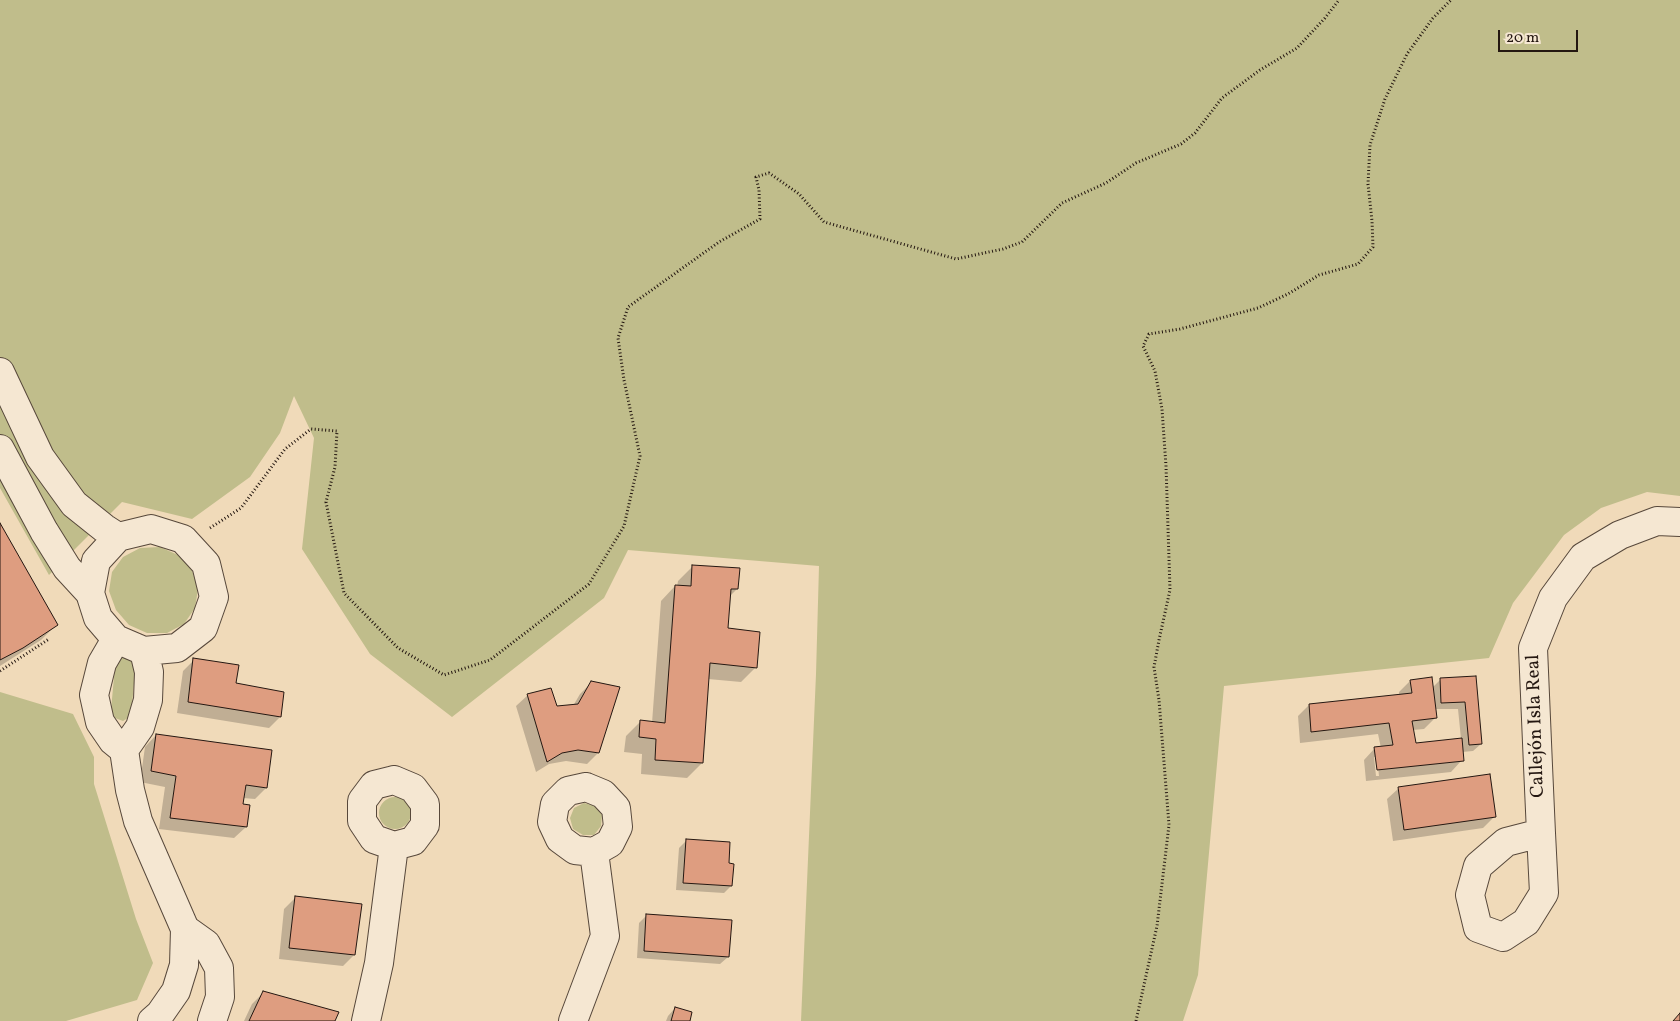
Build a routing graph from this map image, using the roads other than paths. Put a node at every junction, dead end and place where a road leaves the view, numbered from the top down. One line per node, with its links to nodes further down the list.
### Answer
1 (0, 372): 4 (street)
2 (0, 449): 5 (street)
3 (1680, 522): 9 (street, Callejón Isla Real)
4 (118, 537): 5 (street); 7 (street)
5 (90, 593): 6 (street)
6 (116, 639): 7 (street); 8 (street)
7 (144, 651): 8 (street)
8 (124, 750): 12 (street)
9 (1541, 833)
10 (394, 846): 15 (street)
11 (594, 852): 16 (street)
12 (185, 929): 13 (street); 14 (street)
13 (152, 1021)
14 (212, 1021)
15 (366, 1021)
16 (573, 1021)

